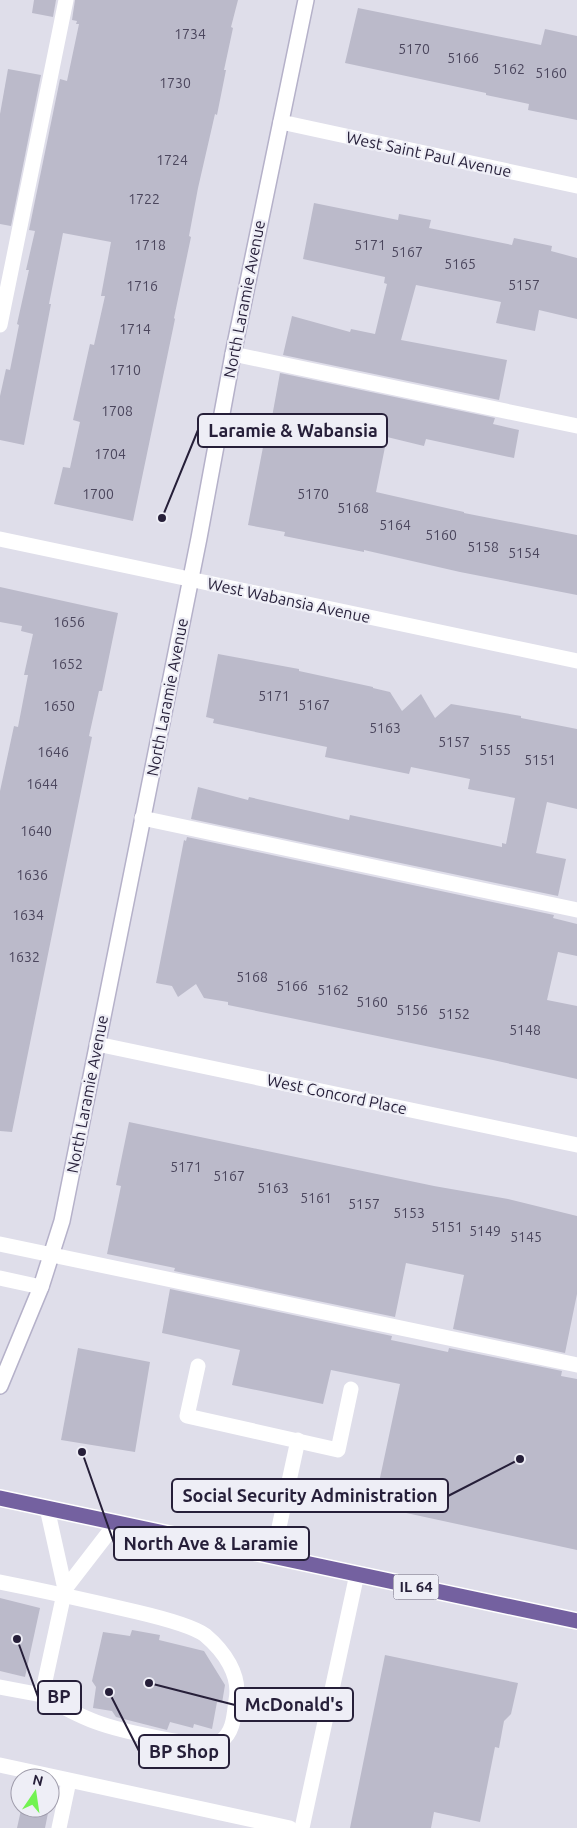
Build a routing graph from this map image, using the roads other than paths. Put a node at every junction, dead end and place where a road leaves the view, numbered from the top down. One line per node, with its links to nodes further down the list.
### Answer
1 (66, 0): 5 (street)
2 (306, 0): 3 (street, North Laramie Avenue)
3 (280, 122): 4 (street, West Saint Paul Avenue); 6 (street, North Laramie Avenue)
4 (577, 186)
5 (0, 325)
6 (233, 354): 7 (street); 9 (street, North Laramie Avenue)
7 (577, 426)
8 (0, 539): 9 (street, West Wabansia Avenue)
9 (190, 579): 10 (street, West Wabansia Avenue); 11 (street, North Laramie Avenue)
10 (577, 661)
11 (142, 818): 12 (street); 13 (street, North Laramie Avenue)
12 (577, 910)
13 (97, 1044): 14 (street, West Concord Place); 16 (street, North Laramie Avenue)
14 (577, 1145)
15 (0, 1244): 16 (street)
16 (51, 1254): 18 (street, North Laramie Avenue); 19 (street)
17 (0, 1278): 18 (street)
18 (40, 1287): 21 (street, North Laramie Avenue)
19 (577, 1365)
20 (198, 1366): 23 (street)
21 (0, 1386)
22 (351, 1389): 23 (street)
23 (298, 1440): 27 (street)
24 (0, 1498): 25 (main road, IL 64)
25 (47, 1508): 26 (main road, IL 64); 30 (street)
26 (116, 1523): 27 (main road, IL 64); 30 (street)
27 (273, 1555): 28 (main road, IL 64)
28 (357, 1574): 31 (main road, IL 64); 38 (street)
29 (0, 1582): 30 (street)
30 (64, 1592): 33 (street); 33 (street)
31 (577, 1621)
32 (0, 1687): 33 (street)
33 (42, 1695)
34 (0, 1766): 35 (street)
35 (69, 1780): 36 (street); 37 (street)
36 (59, 1828)
37 (290, 1828)
38 (302, 1828)

